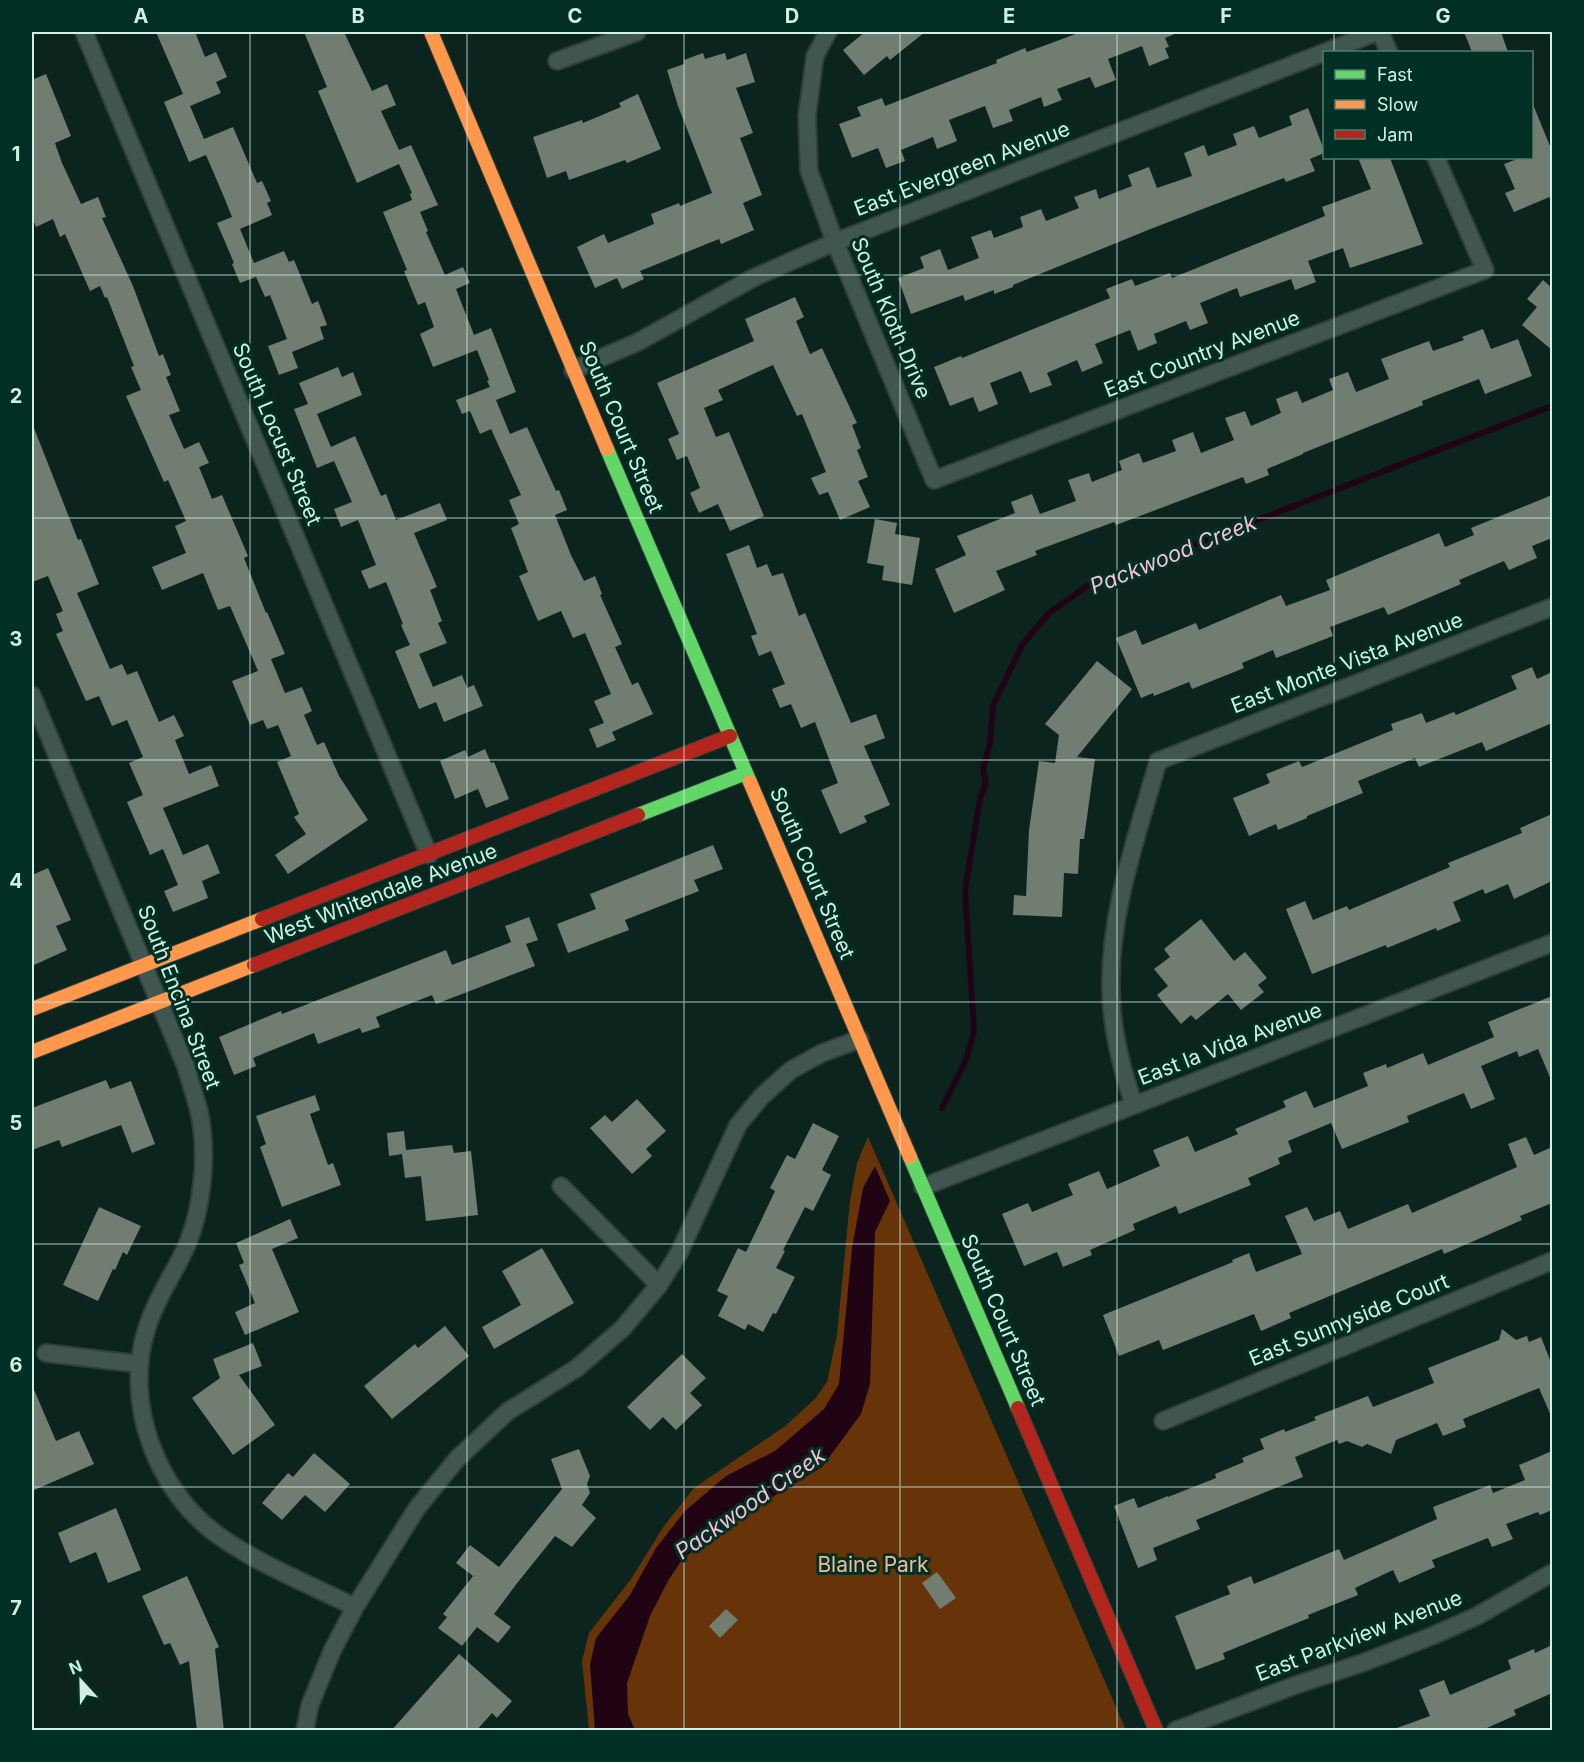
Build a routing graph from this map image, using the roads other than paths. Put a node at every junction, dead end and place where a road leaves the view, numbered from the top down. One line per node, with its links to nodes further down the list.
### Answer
1 (84, 32): 18 (street, South Locust Street)
2 (431, 32): 12 (street, South Court Street)
3 (638, 32): 9 (street)
4 (828, 32): 11 (street, South Kloth Drive)
5 (1378, 32): 6 (street, East Evergreen Avenue); 7 (street)
6 (1329, 51)
7 (1388, 51)
8 (1323, 53): 11 (street, East Evergreen Avenue)
9 (557, 61)
10 (1436, 159): 13 (street, East Country Avenue)
11 (835, 242): 12 (street, East Evergreen Avenue); 13 (street, South Kloth Drive)
12 (573, 370): 16 (street, South Court Street)
13 (934, 480)
14 (1552, 607): 25 (street, East Monte Vista Avenue)
15 (32, 694): 20 (street, South Encina Street)
16 (730, 736): 17 (street, South Court Street); 18 (street, West Whitendale Avenue)
17 (746, 773): 21 (street, West Whitendale Avenue); 23 (street, South Court Street)
18 (429, 855): 20 (street, West Whitendale Avenue)
19 (1552, 943): 25 (street, East la Vida Avenue)
20 (145, 966): 21 (street, South Encina Street); 22 (street, West Whitendale Avenue)
21 (160, 1003): 24 (street, West Whitendale Avenue); 31 (street, South Encina Street)
22 (32, 1009)
23 (860, 1039): 27 (street, South Court Street); 29 (street)
24 (32, 1052)
25 (1134, 1105): 27 (street, East la Vida Avenue)
26 (561, 1186): 29 (street)
27 (924, 1187): 36 (street, South Court Street)
28 (1552, 1261): 32 (street, East Sunnyside Court)
29 (659, 1285): 34 (street)
30 (46, 1353): 31 (street)
31 (139, 1364): 34 (street, South Encina Street)
32 (1163, 1421)
33 (1552, 1573): 37 (street, East Parkview Avenue)
34 (355, 1607): 35 (street)
35 (305, 1731)
36 (1156, 1731)
37 (1176, 1731)

